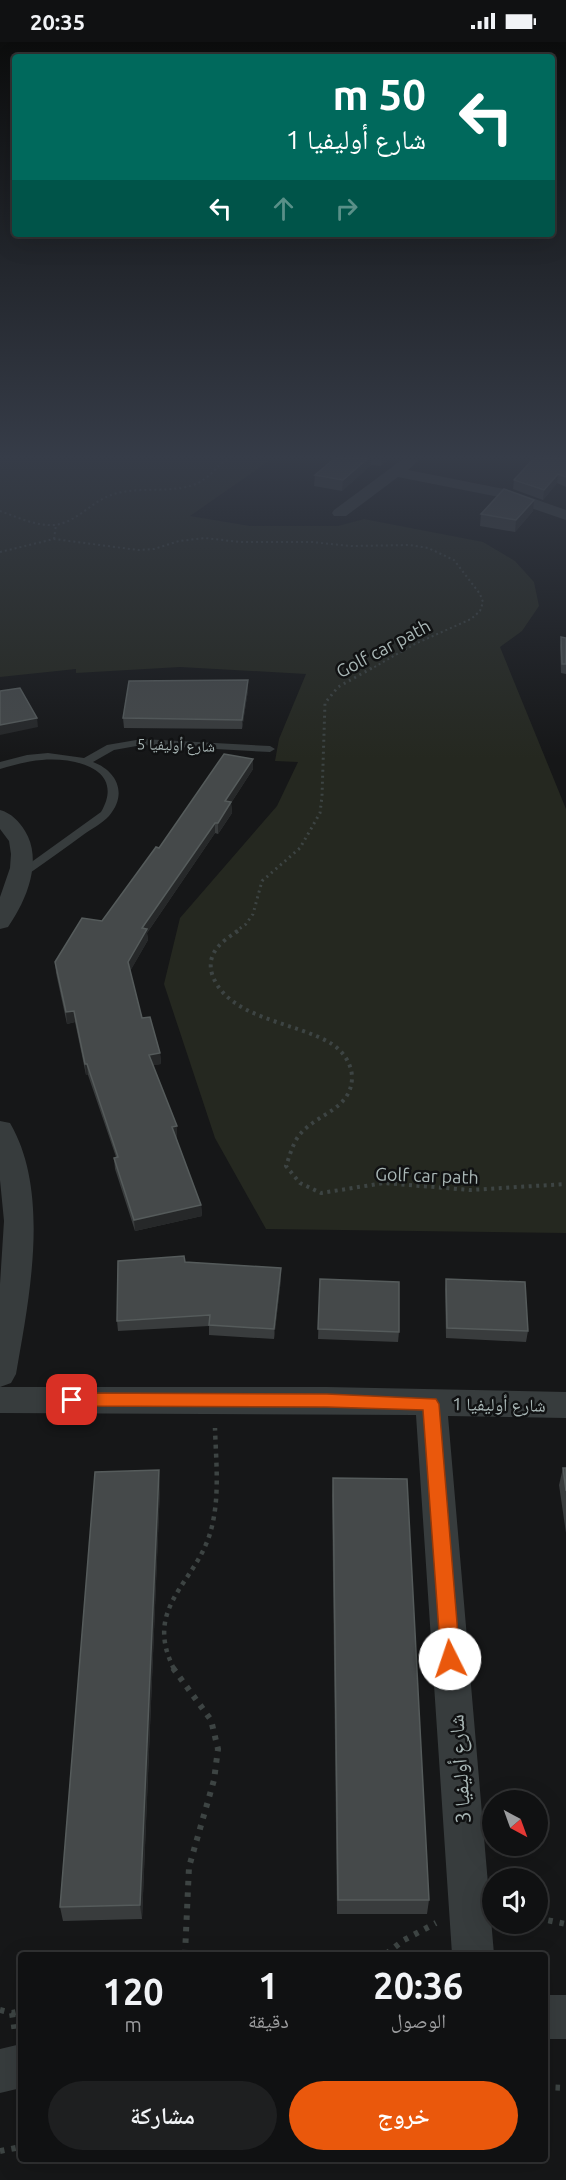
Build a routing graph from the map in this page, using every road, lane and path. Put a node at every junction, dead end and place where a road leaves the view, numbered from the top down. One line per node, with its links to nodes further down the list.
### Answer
1 (449, 559): 9 (path, Golf car path)
2 (270, 749): 3 (lane, شارع أوليفيا 5)
3 (85, 762): 4 (lane); 6 (lane)
4 (0, 766)
5 (0, 817): 6 (street)
6 (23, 873): 7 (street)
7 (0, 922)
8 (0, 1130): 10 (street)
9 (566, 1184)
10 (0, 1374)
11 (0, 1400): 12 (street, شارع أوليفيا 1)
12 (216, 1400): 13 (street, شارع أوليفيا 1); 17 (path)
13 (431, 1404): 14 (street, شارع أوليفيا 1); 18 (street, شارع أوليفيا 3)
14 (566, 1405)
15 (548, 1920): 16 (path)
16 (566, 1924)
17 (185, 1952)
18 (473, 1952)
19 (0, 2010): 20 (path)
20 (18, 2012)
21 (548, 2017): 22 (street)
22 (566, 2017)
23 (18, 2067): 24 (street)
24 (0, 2071)
25 (548, 2087): 26 (path)
26 (566, 2088)
27 (18, 2148): 28 (path)
28 (0, 2151)

